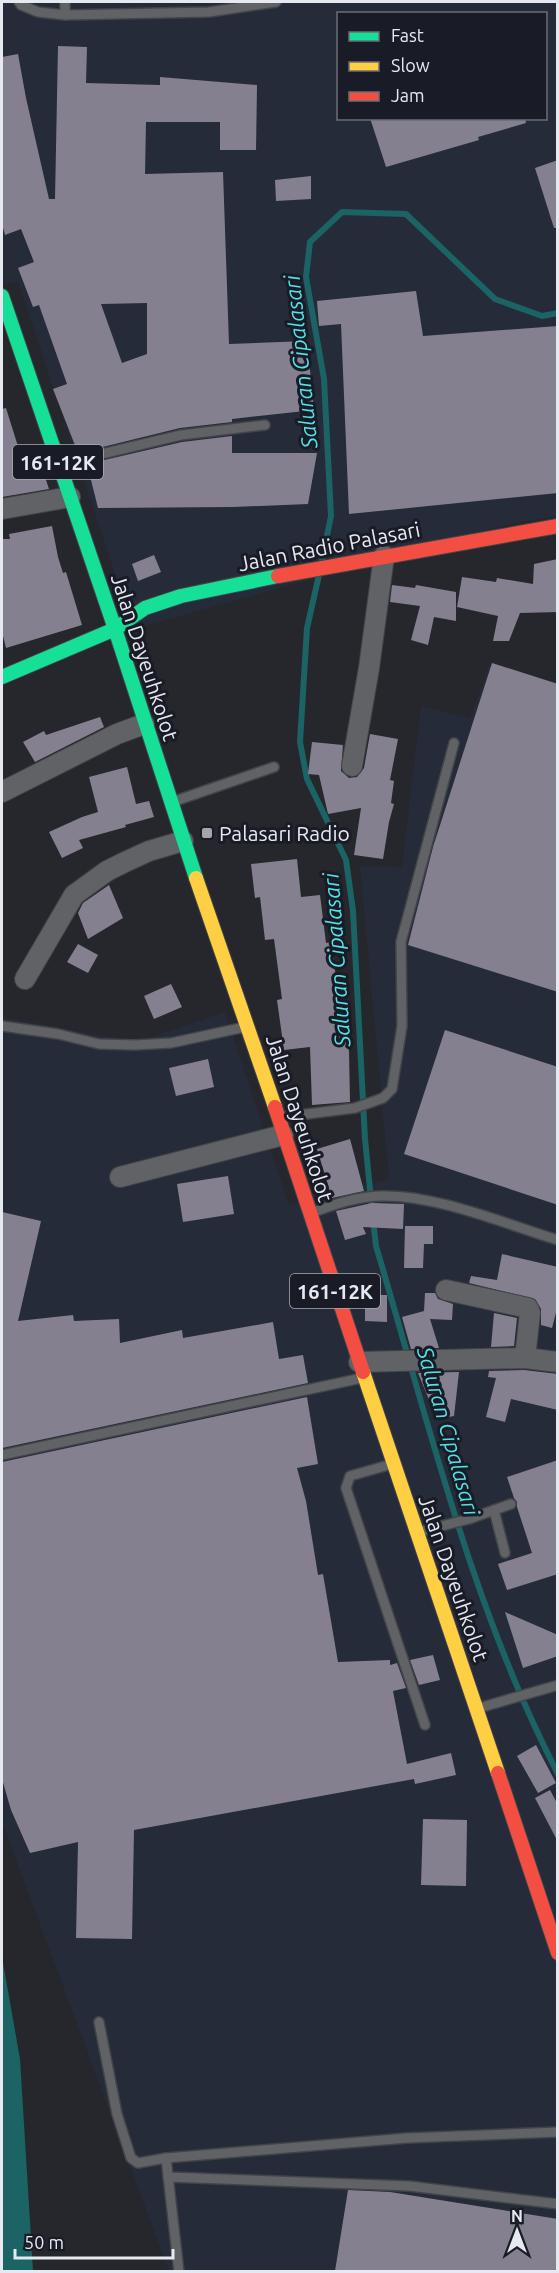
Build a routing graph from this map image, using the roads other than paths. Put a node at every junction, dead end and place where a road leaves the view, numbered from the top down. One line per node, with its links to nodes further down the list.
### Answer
1 (19, 2): 8 (lane)
2 (64, 2): 8 (lane)
3 (171, 2): 6 (lane)
4 (205, 2): 7 (lane)
5 (276, 2): 7 (lane)
6 (175, 12): 7 (lane); 8 (lane)
7 (209, 12)
8 (65, 15)
9 (2, 296): 11 (main road, Jalan Dayeuhkolot / 161-12K)
10 (265, 425): 11 (lane)
11 (59, 464): 12 (main road, Jalan Dayeuhkolot / 161-12K)
12 (70, 497): 13 (street); 16 (main road, Jalan Dayeuhkolot / 161-12K)
13 (2, 509)
14 (558, 526): 15 (main road, Jalan Radio Palasari)
15 (384, 556): 16 (main road, Jalan Radio Palasari); 20 (street)
16 (115, 629): 17 (main road, Jalan Radio Palasari); 18 (main road, Jalan Dayeuhkolot / 161-12K)
17 (2, 677)
18 (144, 724): 22 (street); 23 (main road, Jalan Dayeuhkolot / 161-12K)
19 (454, 743): 28 (lane)
20 (352, 766)
21 (274, 767): 23 (lane)
22 (2, 792)
23 (170, 802): 24 (main road, Jalan Dayeuhkolot / 161-12K)
24 (183, 841): 25 (street); 27 (main road, Jalan Dayeuhkolot / 161-12K)
25 (25, 979)
26 (2, 1026): 27 (lane)
27 (248, 1027): 28 (main road, Jalan Dayeuhkolot / 161-12K)
28 (281, 1126): 29 (street); 30 (main road, Jalan Dayeuhkolot / 161-12K)
29 (120, 1177)
30 (309, 1214): 31 (lane); 35 (main road, Jalan Dayeuhkolot / 161-12K)
31 (558, 1240)
32 (446, 1290): 34 (street)
33 (557, 1356): 34 (street)
34 (525, 1358): 35 (street)
35 (362, 1370): 36 (lane); 37 (main road, Jalan Dayeuhkolot / 161-12K)
36 (2, 1455)
37 (393, 1464): 40 (main road, Jalan Dayeuhkolot / 161-12K); 44 (lane)
38 (511, 1504): 39 (lane)
39 (494, 1510): 40 (lane); 41 (lane)
40 (416, 1532): 43 (main road, Jalan Dayeuhkolot / 161-12K)
41 (505, 1553)
42 (557, 1685): 43 (lane)
43 (476, 1709): 45 (main road, Jalan Dayeuhkolot / 161-12K)
44 (425, 1725)
45 (558, 1953)
46 (99, 2022): 48 (lane)
47 (558, 2132): 48 (lane)
48 (166, 2158): 49 (lane)
49 (168, 2177): 50 (lane); 51 (lane)
50 (558, 2204)
51 (179, 2271)

